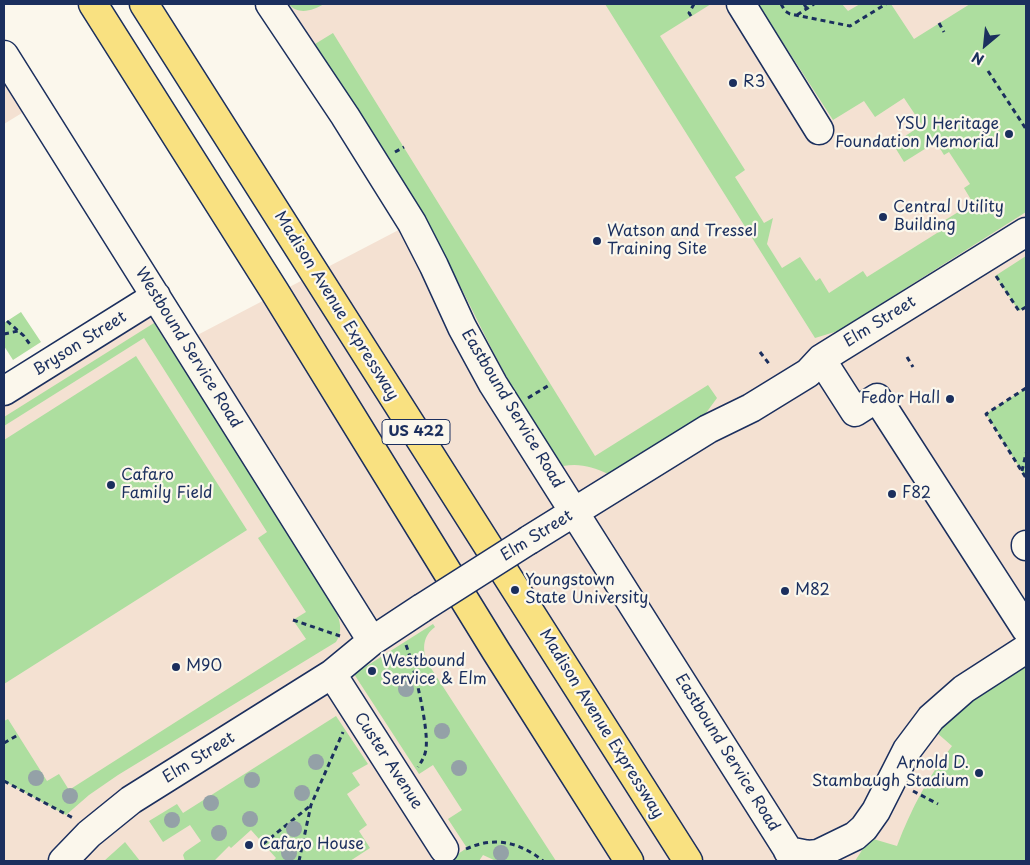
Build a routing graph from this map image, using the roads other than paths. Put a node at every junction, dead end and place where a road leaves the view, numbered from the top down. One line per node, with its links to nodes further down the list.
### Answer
1 (93, 4): 20 (highway, US 422)
2 (144, 4): 21 (highway, Madison Avenue Expressway / US 422)
3 (270, 4): 11 (street, Eastbound Service Road)
4 (741, 4): 6 (street)
5 (4, 55): 8 (street, Westbound Service Road)
6 (819, 130)
7 (1026, 232): 9 (street, Elm Street)
8 (156, 296): 10 (street, Bryson Street); 13 (street, Westbound Service Road)
9 (828, 355): 11 (street, Elm Street); 12 (street)
10 (4, 391)
11 (575, 512): 13 (street, Elm Street, bridge); 18 (street, Eastbound Service Road)
12 (1026, 629)
13 (372, 641): 15 (street, Elm Street)
14 (1026, 649): 16 (street)
15 (332, 674): 17 (street, Custer Avenue); 19 (street, Elm Street)
16 (864, 828): 18 (street); 22 (street)
17 (451, 851)
18 (792, 856)
19 (63, 861)
20 (629, 861)
21 (688, 861)
22 (844, 861)

